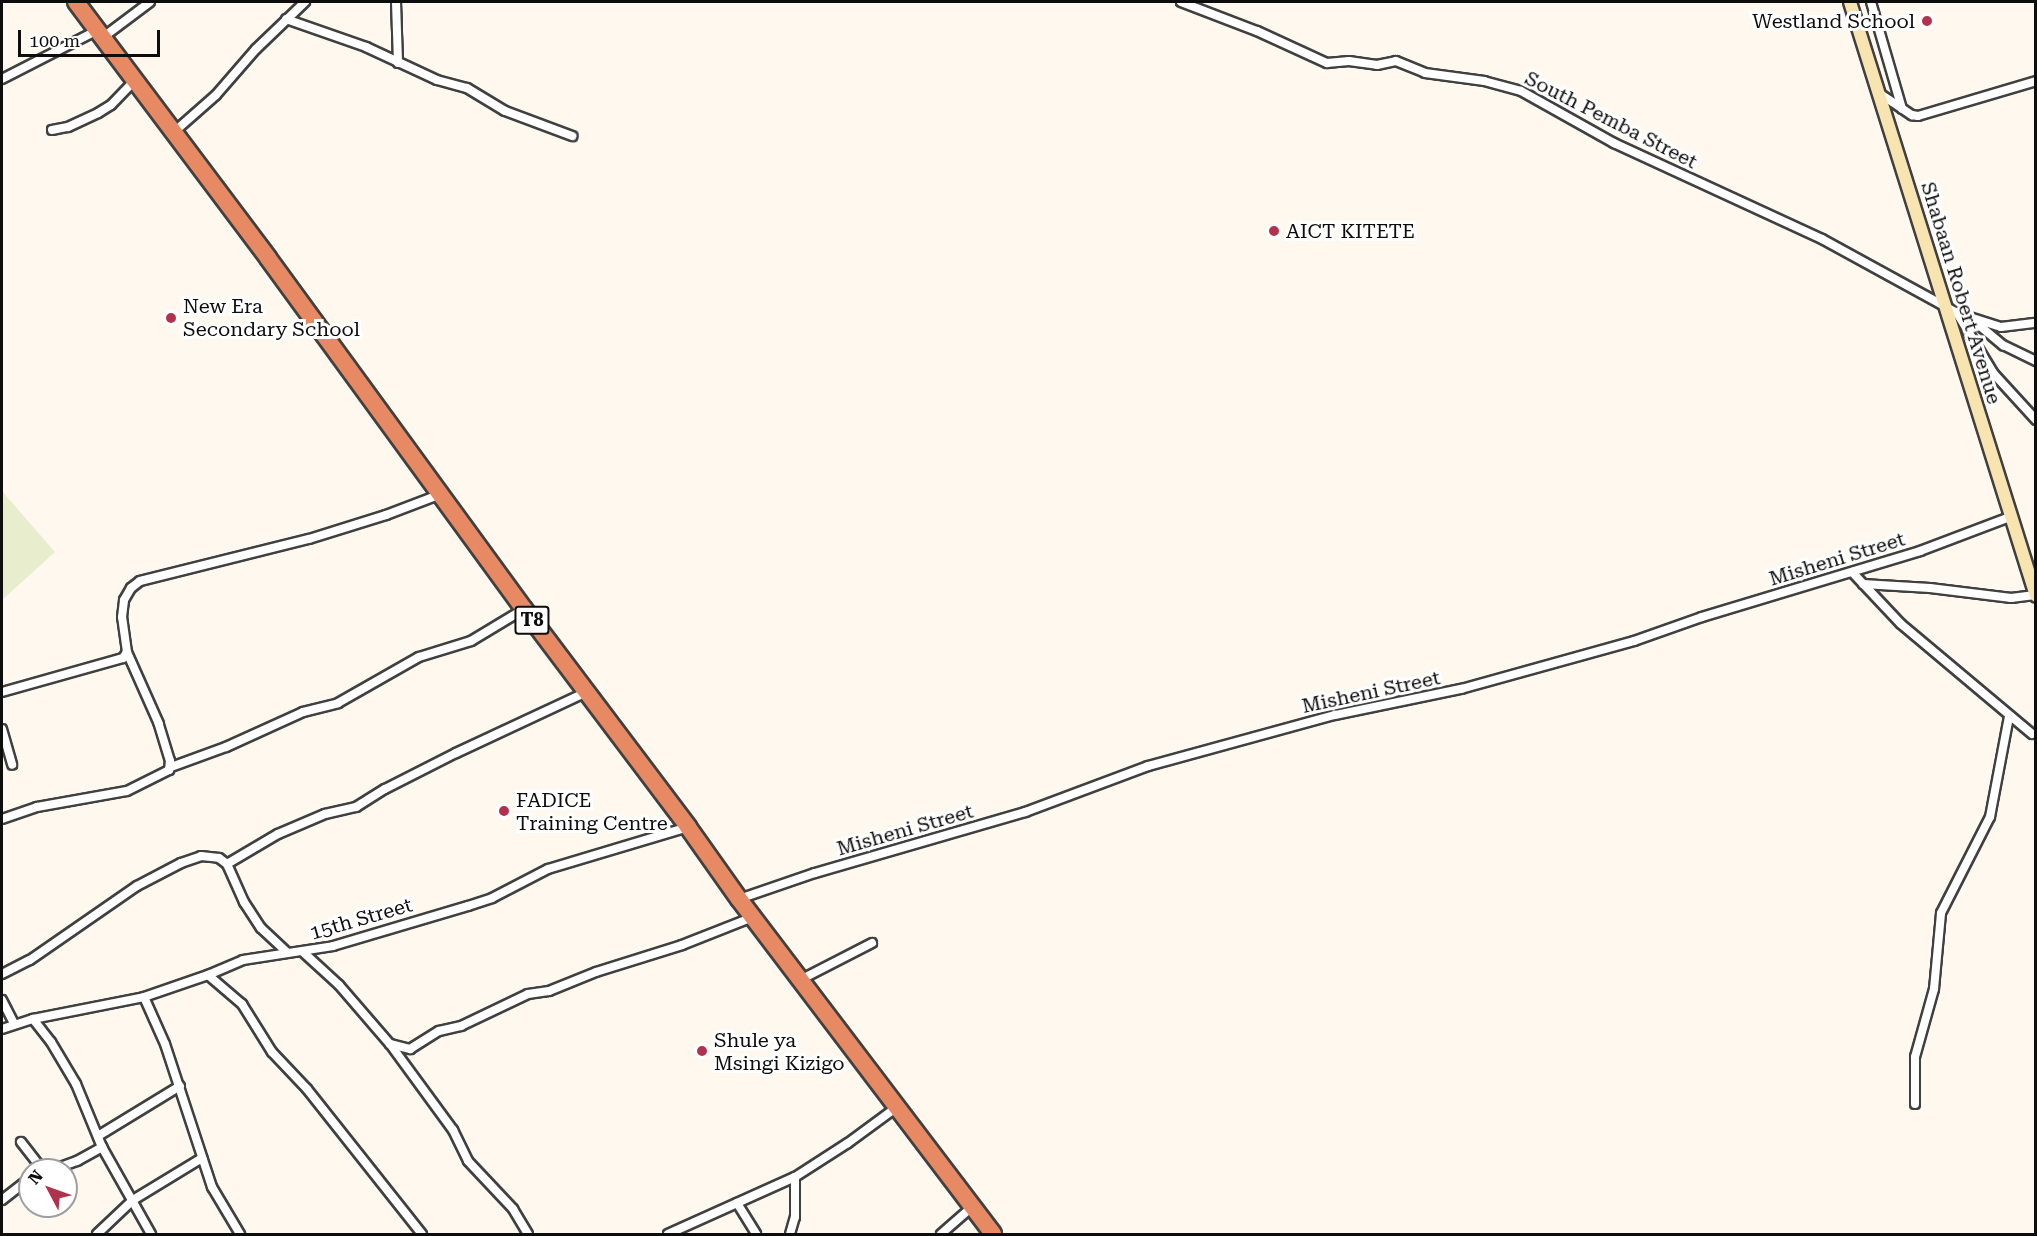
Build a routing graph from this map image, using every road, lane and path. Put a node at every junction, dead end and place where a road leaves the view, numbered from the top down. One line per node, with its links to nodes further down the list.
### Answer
1 (76, 2): 9 (highway, T8)
2 (150, 2): 9 (street)
3 (305, 2): 8 (street)
4 (396, 2): 10 (street)
5 (1181, 2): 19 (street, South Pemba Street)
6 (1850, 2): 14 (street, Shabaan Robert Avenue)
7 (1870, 2): 15 (street)
8 (286, 19): 10 (street); 17 (street)
9 (99, 35): 11 (street); 12 (highway, T8)
10 (398, 63): 18 (street)
11 (2, 79)
12 (134, 81): 16 (street); 17 (highway, T8)
13 (2036, 81): 15 (street)
14 (1878, 92): 15 (street); 19 (street, Shabaan Robert Avenue)
15 (1902, 109)
16 (52, 130)
17 (174, 132): 25 (highway, T8)
18 (572, 136)
19 (1944, 306): 20 (street, South Pemba Street); 26 (street, Shabaan Robert Avenue)
20 (1957, 313): 21 (street, South Pemba Street); 24 (street)
21 (1969, 316): 22 (street, South Pemba Street); 23 (street)
22 (2036, 323)
23 (2036, 361)
24 (2036, 420)
25 (441, 494): 30 (highway, T8); 31 (street)
26 (2010, 517): 27 (street, Misheni Street); 29 (street, Shabaan Robert Avenue)
27 (1852, 573): 28 (street); 42 (street, Misheni Street)
28 (1863, 584): 29 (street); 34 (street)
29 (2035, 596)
30 (524, 609): 33 (highway, T8); 38 (street)
31 (128, 652): 32 (street); 38 (street)
32 (2, 692)
33 (587, 692): 40 (highway, T8); 41 (street)
34 (2009, 716): 36 (street); 57 (street)
35 (2, 729): 37 (street)
36 (2032, 734)
37 (12, 765)
38 (171, 767): 39 (street)
39 (2, 819)
40 (688, 826): 42 (highway, T8); 46 (street, 15th Street)
41 (227, 864): 45 (street); 47 (street)
42 (739, 899): 43 (highway, T8)
43 (753, 917): 49 (highway, T8); 55 (street)
44 (872, 943): 49 (street)
45 (287, 952): 46 (street, 15th Street); 48 (street, 15th Street)
46 (303, 952): 55 (street)
47 (2, 974)
48 (208, 975): 50 (street, 15th Street); 74 (street)
49 (800, 980): 58 (highway, T8)
50 (144, 997): 52 (street, 15th Street); 56 (street)
51 (2, 1000): 53 (street)
52 (33, 1019): 53 (street, 15th Street); 59 (street)
53 (14, 1024): 54 (street, 15th Street)
54 (2, 1029)
55 (390, 1044): 75 (street)
56 (180, 1086): 59 (street); 63 (street)
57 (1915, 1104)
58 (898, 1106): 65 (street); 70 (highway, T8)
59 (98, 1136): 61 (street)
60 (21, 1142): 62 (street)
61 (102, 1148): 64 (street); 68 (street)
62 (34, 1158)
63 (202, 1158): 68 (street); 73 (street)
64 (78, 1160)
65 (795, 1177): 69 (street); 78 (street)
66 (18, 1187): 67 (street)
67 (2, 1200)
68 (133, 1200): 71 (street); 72 (street)
69 (737, 1203): 76 (street); 77 (street)
70 (972, 1207): 79 (street); 80 (highway, T8)
71 (97, 1234)
72 (151, 1234)
73 (240, 1234)
74 (422, 1234)
75 (528, 1234)
76 (668, 1234)
77 (756, 1234)
78 (790, 1234)
79 (941, 1234)
80 (993, 1234)

